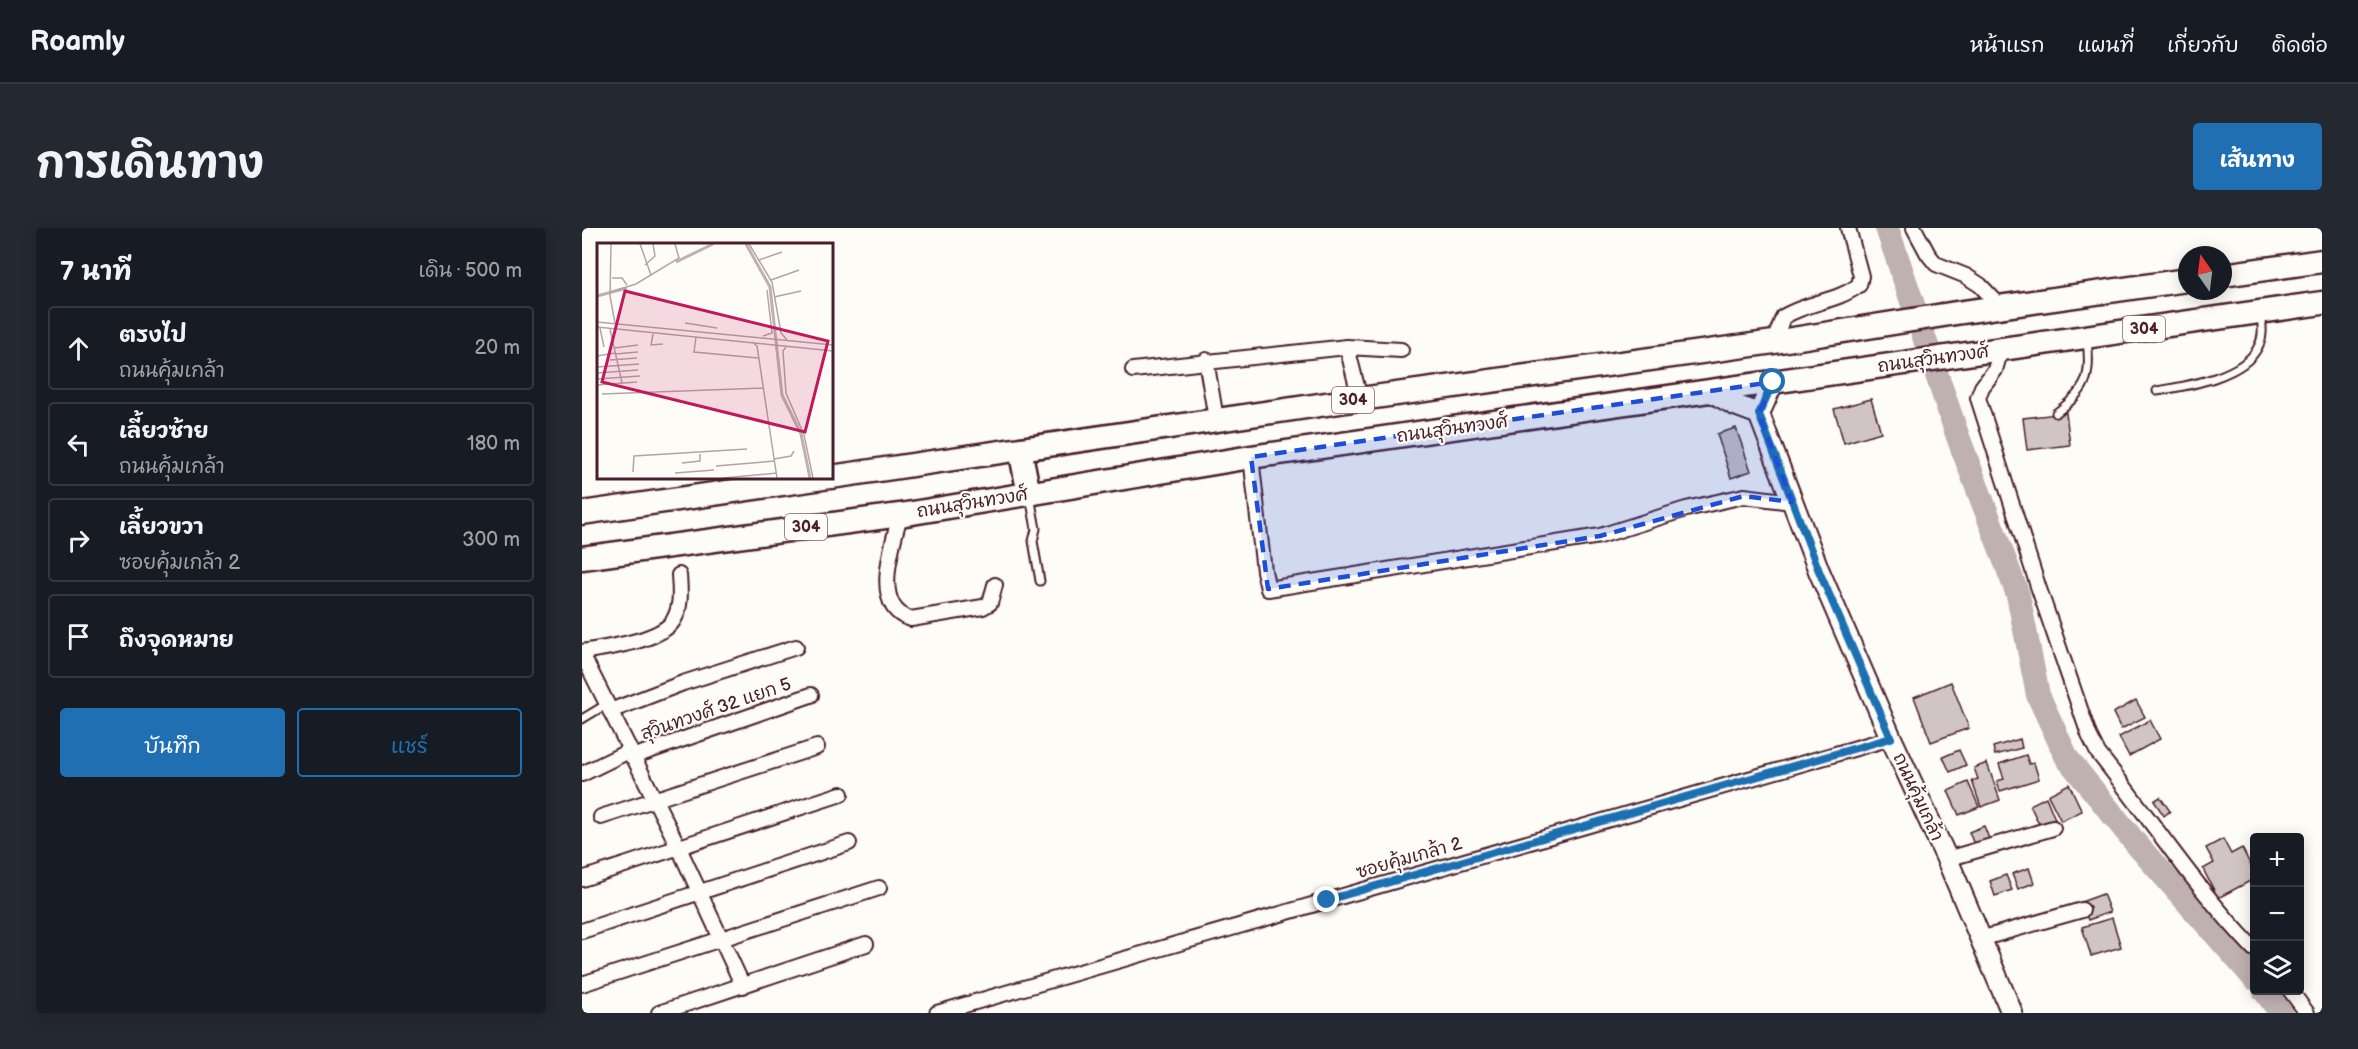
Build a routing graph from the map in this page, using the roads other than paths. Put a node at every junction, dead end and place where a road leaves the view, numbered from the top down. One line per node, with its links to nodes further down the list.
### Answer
1 (1848, 228): 10 (street)
2 (1914, 228): 7 (street)
3 (2322, 261): 4 (highway)
4 (2232, 274)
5 (2178, 281): 7 (highway, 304)
6 (2322, 303): 8 (highway, ถนนสุวินทวงศ์ / 304)
7 (2002, 308): 10 (highway, 304)
8 (2261, 312): 9 (highway, ถนนสุวินทวงศ์ / 304); 18 (lane)
9 (2087, 338): 12 (highway, ถนนสุวินทวงศ์ / 304); 20 (lane)
10 (1774, 342): 19 (highway, 304)
11 (1347, 347): 13 (street); 14 (street); 19 (street)
12 (2001, 349): 16 (highway, ถนนสุวินทวงศ์ / 304); 59 (street)
13 (1401, 350)
14 (1206, 360): 15 (street); 22 (street)
15 (1133, 370)
16 (1773, 382): 17 (highway, ถนนสุวินทวงศ์ / 304); 21 (main road)
17 (1710, 391): 21 (main road); 24 (highway, ถนนสุวินทวงศ์ / 304)
18 (2157, 391)
19 (1360, 399): 22 (highway, 304)
20 (2056, 413)
21 (1759, 414): 28 (main road, ถนนคุ้มเกล้า)
22 (1216, 419): 23 (highway, 304)
23 (1020, 449): 25 (highway, 304); 27 (highway)
24 (1251, 457): 27 (highway, ถนนสุวินทวงศ์ / 304); 28 (street)
25 (832, 477)
26 (823, 478): 29 (highway, 304)
27 (1029, 494): 30 (highway, ถนนสุวินทวงศ์ / 304); 33 (lane)
28 (1792, 502): 40 (main road, ถนนคุ้มเกล้า)
29 (582, 513)
30 (900, 515): 31 (highway, ถนนสุวินทวงศ์ / 304); 34 (street)
31 (582, 558)
32 (679, 575): 36 (street)
33 (1040, 581)
34 (995, 585)
35 (796, 647): 38 (street)
36 (582, 653): 38 (street)
37 (812, 695): 42 (street, สุวินทวงศ์ 32 แยก 5)
38 (608, 707): 39 (lane); 42 (street)
39 (582, 719)
40 (1891, 738): 50 (main road, ถนนคุ้มเกล้า); 64 (street, ซอยคุ้มเกล้า 2)
41 (817, 747): 45 (street)
42 (631, 754): 43 (street, สุวินทวงศ์ 32 แยก 5); 45 (street)
43 (582, 774)
44 (841, 794): 49 (street)
45 (655, 800): 46 (street); 49 (street)
46 (601, 817)
47 (2053, 828): 50 (street)
48 (849, 843): 53 (street)
49 (678, 846): 51 (street); 53 (street)
50 (1947, 859): 57 (main road, ถนนคุ้มเกล้า)
51 (582, 879)
52 (879, 888): 56 (street)
53 (700, 893): 55 (street); 56 (street)
54 (2082, 910): 57 (street)
55 (582, 931)
56 (722, 939): 60 (street); 61 (street)
57 (1980, 939): 65 (main road, ถนนคุ้มเกล้า)
58 (866, 944): 61 (street)
59 (2250, 945)
60 (582, 984)
61 (743, 986): 63 (street)
62 (2294, 995): 66 (street)
63 (659, 1013)
64 (937, 1013)
65 (2012, 1013)
66 (2307, 1013)

